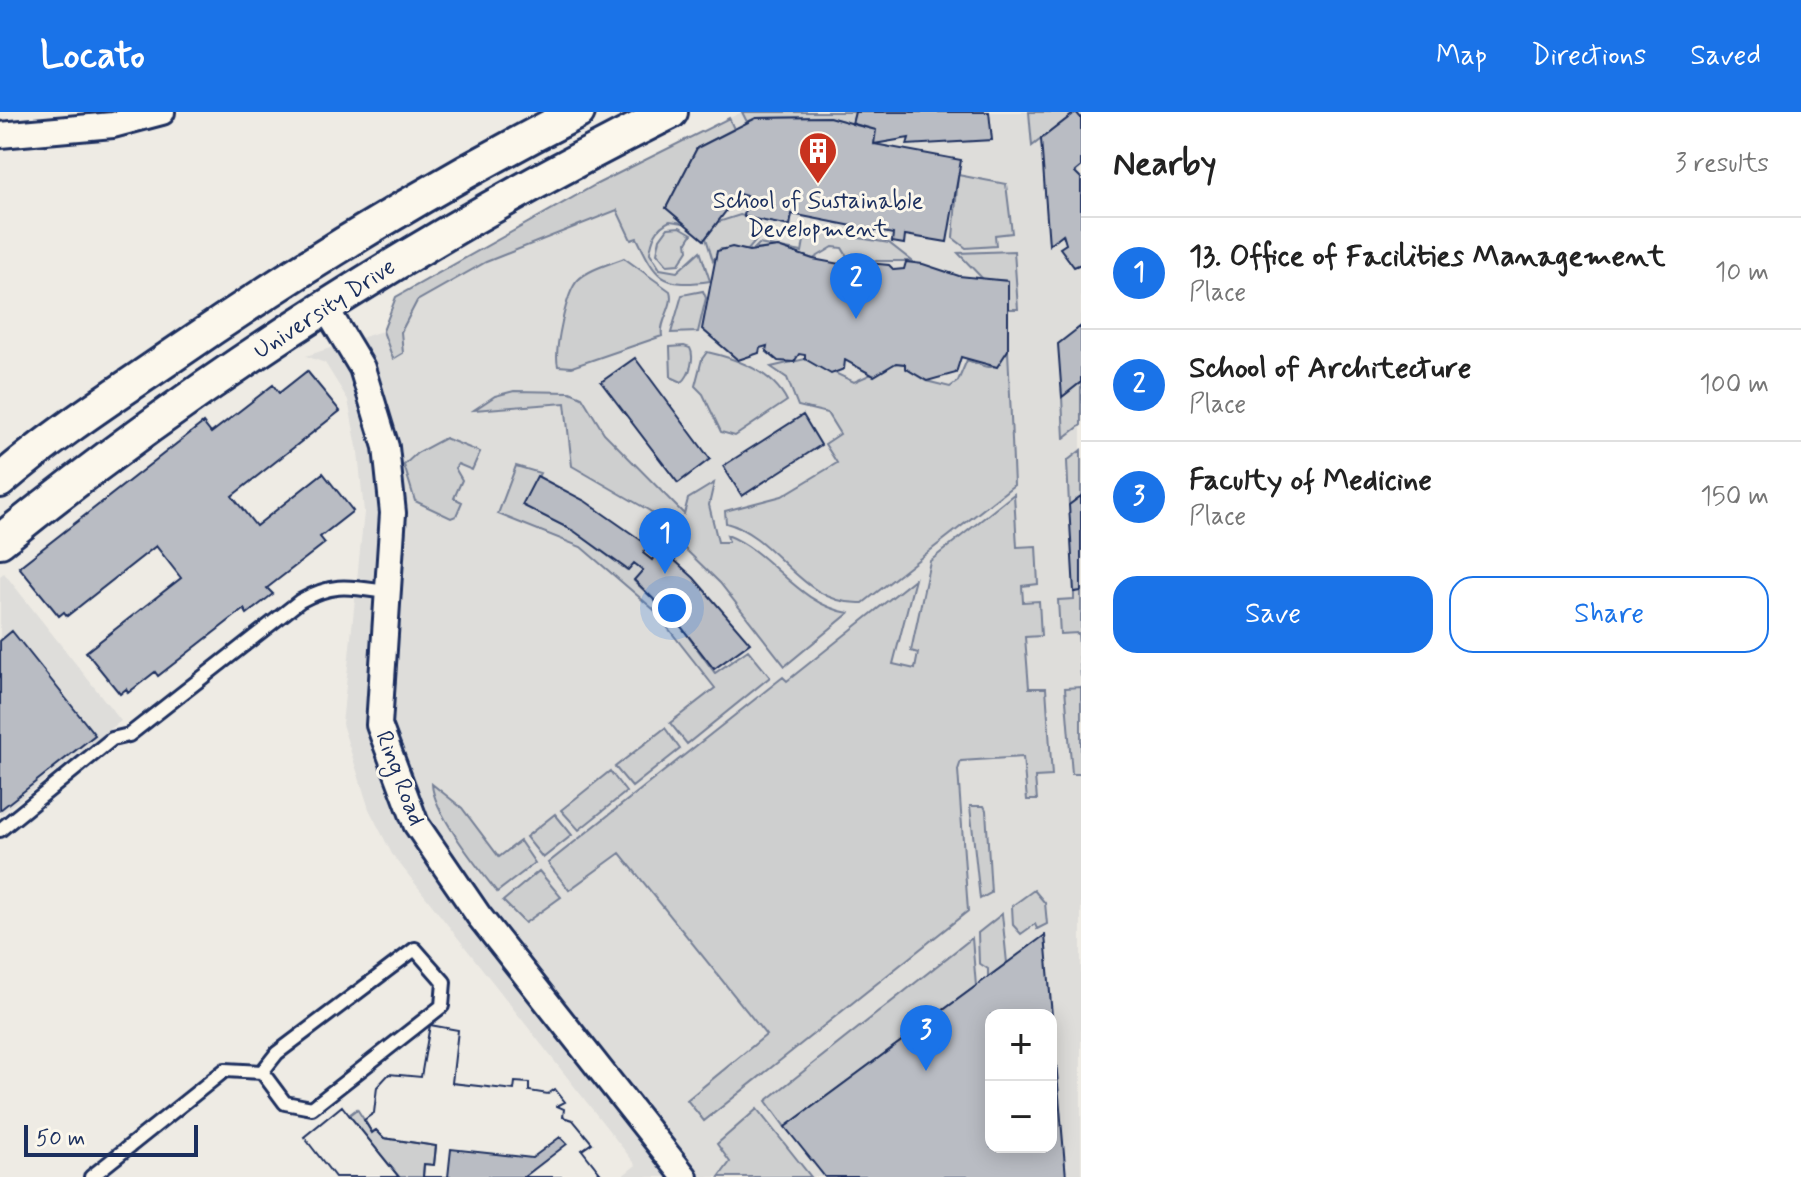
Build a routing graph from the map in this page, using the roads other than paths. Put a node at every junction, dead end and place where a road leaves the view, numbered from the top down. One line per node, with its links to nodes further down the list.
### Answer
1 (162, 112): 4 (street)
2 (578, 112): 6 (street, University Drive)
3 (671, 112): 5 (street, University Drive)
4 (0, 135)
5 (324, 305): 7 (street, University Drive); 8 (street, Ring Road)
6 (0, 481)
7 (0, 541)
8 (386, 592): 9 (lane); 12 (street, Ring Road)
9 (0, 830)
10 (262, 1072): 10 (lane); 11 (lane)
11 (91, 1177)
12 (685, 1177)

